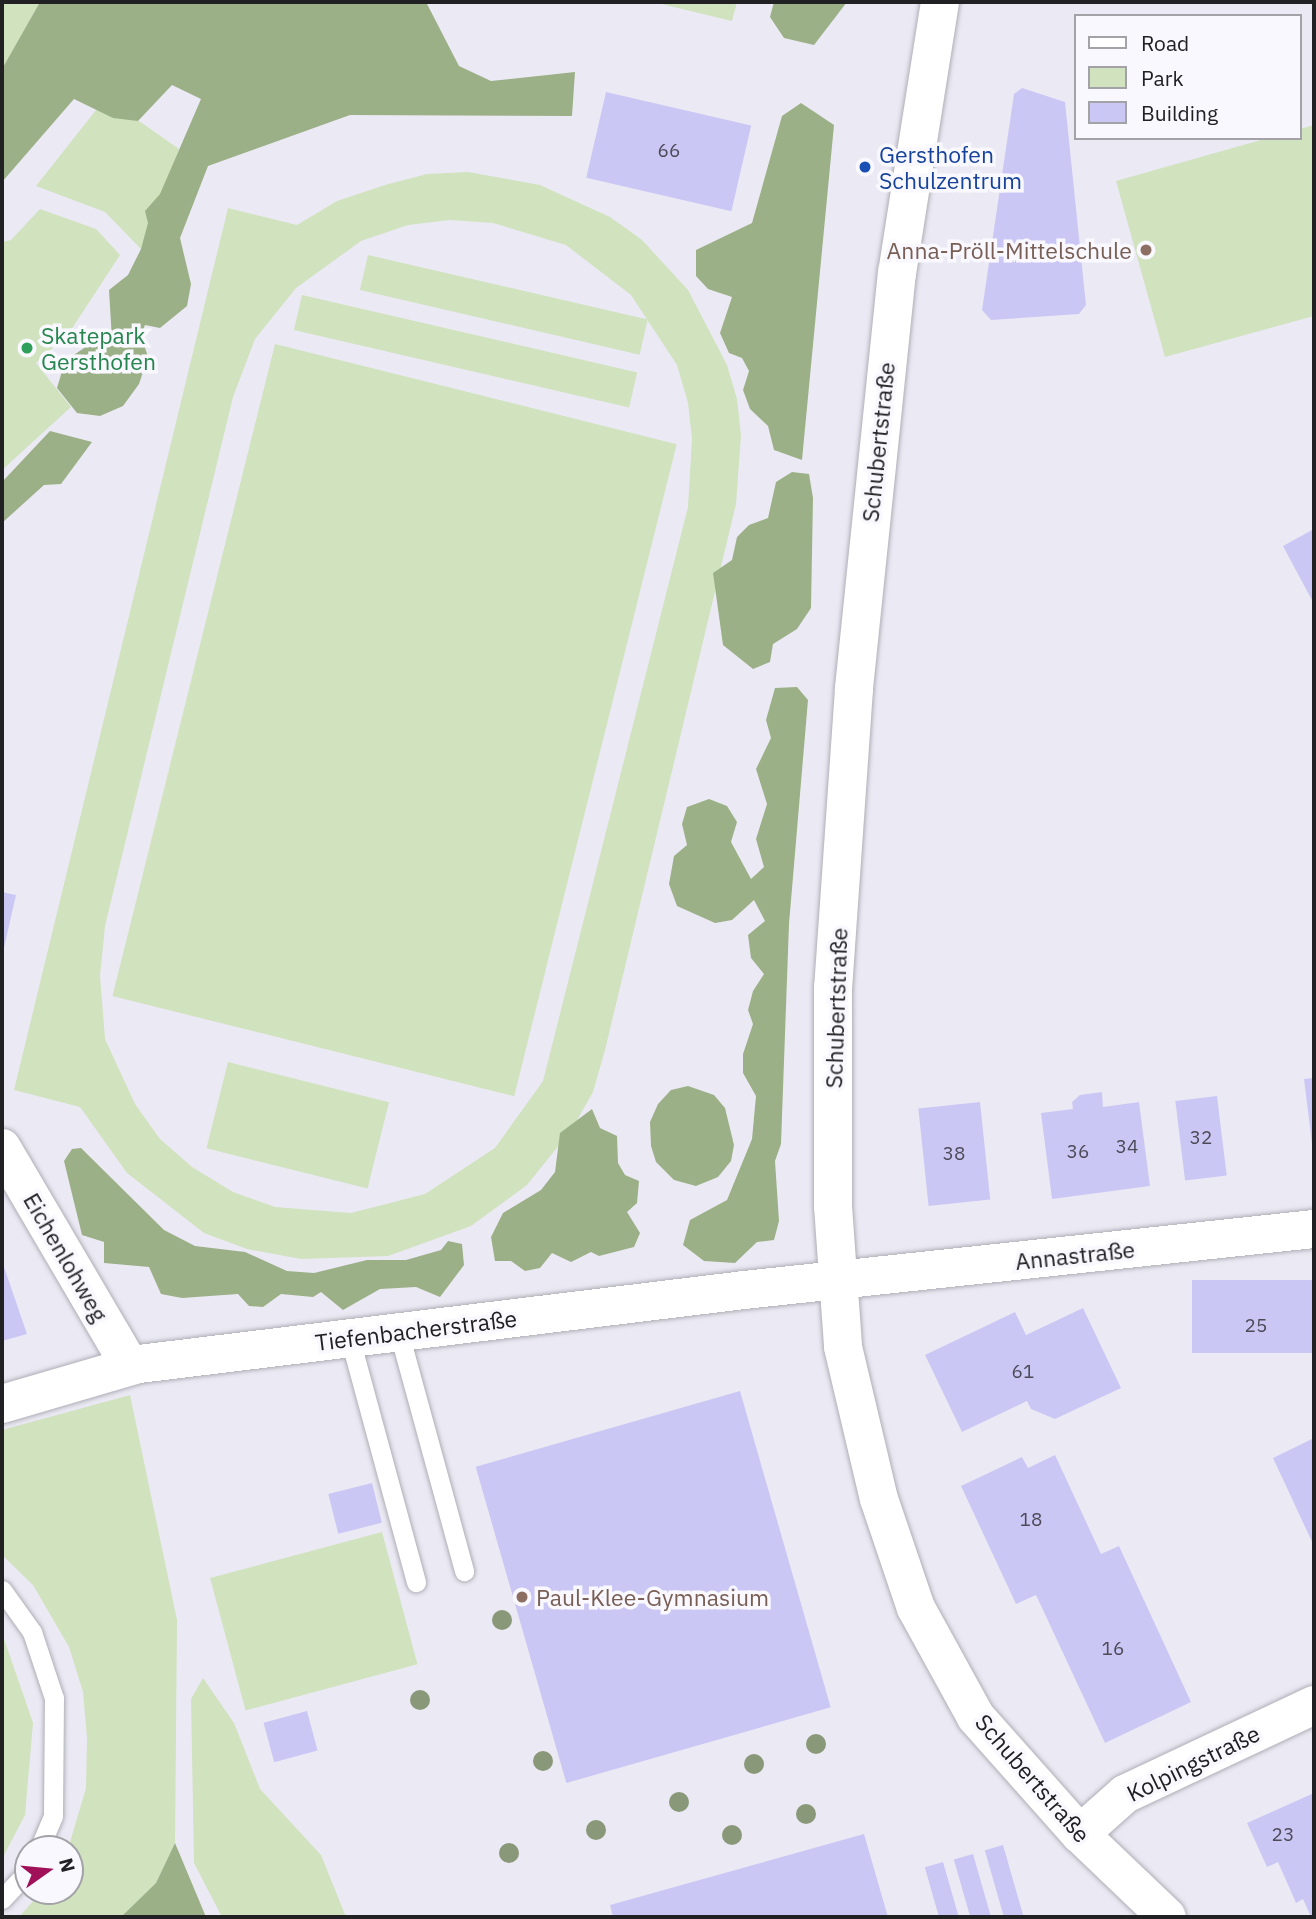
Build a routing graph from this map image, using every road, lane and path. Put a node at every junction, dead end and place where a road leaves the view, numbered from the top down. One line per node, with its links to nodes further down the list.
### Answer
1 (940, 2): 4 (street, Schubertstraße)
2 (2, 1148): 7 (street, Eichenlohweg)
3 (1314, 1229): 4 (street, Annastraße)
4 (835, 1280): 5 (street, Tiefenbacherstraße); 13 (street, Schubertstraße)
5 (399, 1332): 6 (street, Tiefenbacherstraße); 9 (lane)
6 (350, 1339): 7 (street, Tiefenbacherstraße); 10 (lane)
7 (130, 1366): 8 (street, Tiefenbacherstraße)
8 (2, 1404)
9 (464, 1571)
10 (416, 1582)
11 (2, 1590): 14 (lane)
12 (1314, 1705): 13 (street, Kolpingstraße)
13 (1080, 1834): 17 (street, Schubertstraße)
14 (45, 1835)
15 (14, 1886): 16 (lane)
16 (2, 1899)
17 (1167, 1917)

